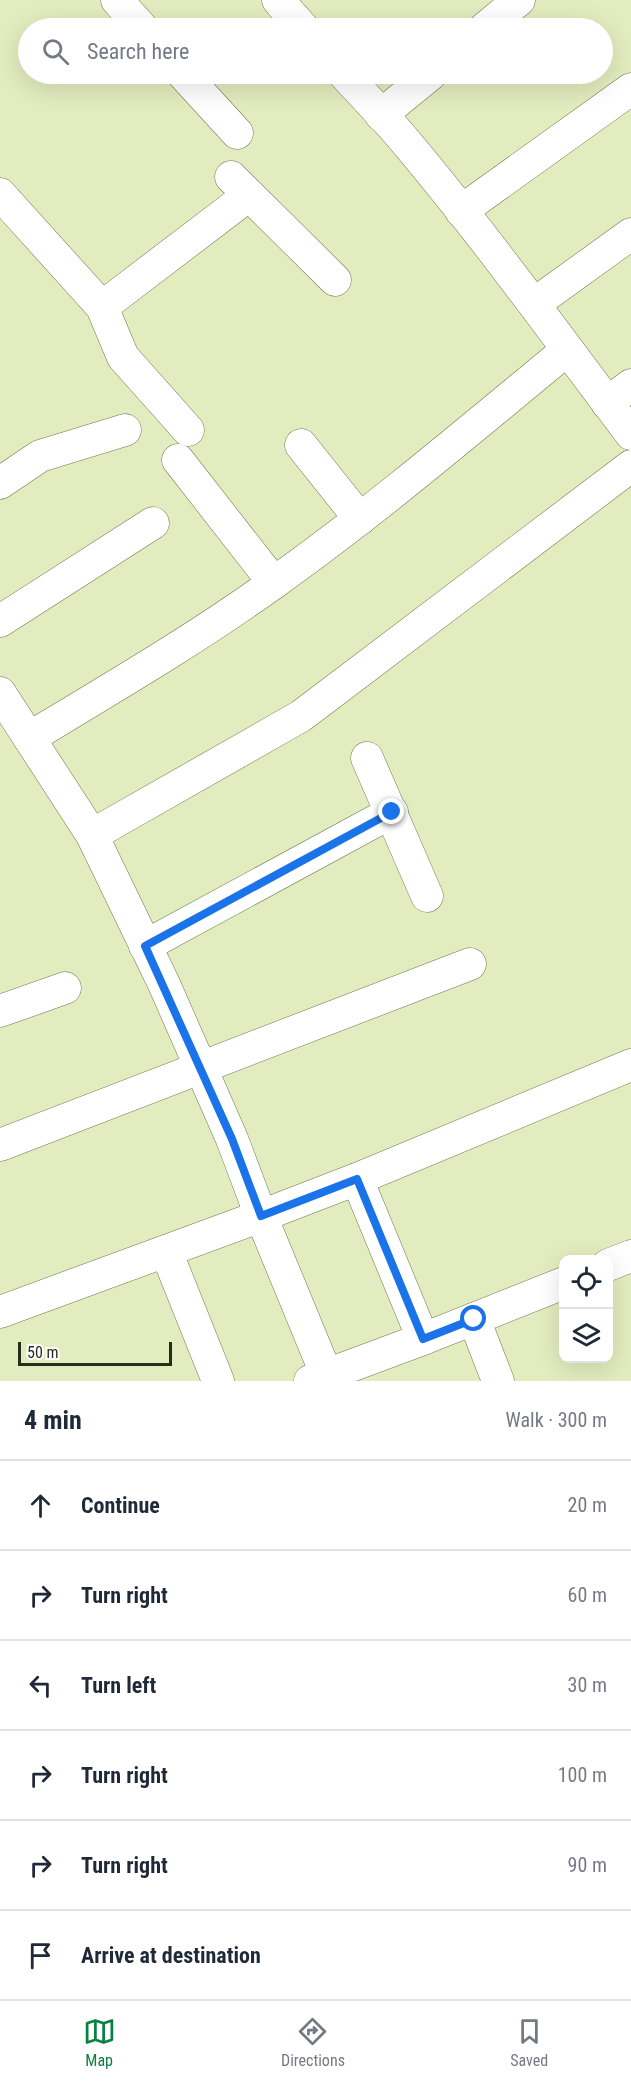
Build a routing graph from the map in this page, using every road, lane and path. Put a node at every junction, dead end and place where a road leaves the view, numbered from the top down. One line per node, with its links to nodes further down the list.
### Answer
1 (117, 0): 4 (street)
2 (278, 0): 5 (street)
3 (519, 0): 6 (street)
4 (133, 18)
5 (294, 18)
6 (497, 18)
7 (192, 84): 12 (street)
8 (353, 84): 11 (street)
9 (419, 84): 11 (street)
10 (631, 89): 14 (street)
11 (381, 115): 14 (street)
12 (237, 133)
13 (0, 194): 18 (street)
14 (461, 211): 17 (street)
15 (631, 234): 17 (street)
16 (335, 280): 18 (street)
17 (534, 304): 19 (street)
18 (102, 307): 22 (street)
19 (567, 350): 20 (street); 28 (street)
20 (619, 394): 23 (street)
21 (125, 430): 27 (street)
22 (188, 430)
23 (631, 434)
24 (301, 445): 28 (street)
25 (178, 460): 30 (street)
26 (631, 466): 36 (street)
27 (0, 483)
28 (360, 519): 30 (street)
29 (153, 524): 31 (street)
30 (274, 583): 33 (street)
31 (0, 621)
32 (0, 693): 33 (street)
33 (29, 738): 36 (street)
34 (368, 758): 35 (street)
35 (392, 812): 37 (street); 38 (street)
36 (92, 835): 38 (street)
37 (427, 896)
38 (145, 946): 43 (street)
39 (470, 964): 43 (street)
40 (65, 988): 41 (street)
41 (0, 1011)
42 (631, 1065): 45 (street)
43 (200, 1067): 44 (street); 46 (street)
44 (0, 1145)
45 (357, 1179): 46 (street); 51 (street)
46 (261, 1216): 47 (street); 52 (street)
47 (166, 1251): 49 (street); 53 (street)
48 (559, 1285): 50 (street)
49 (0, 1312)
50 (474, 1319): 51 (street); 54 (street)
51 (423, 1339): 52 (street)
52 (322, 1379)
53 (218, 1381)
54 (498, 1381)

